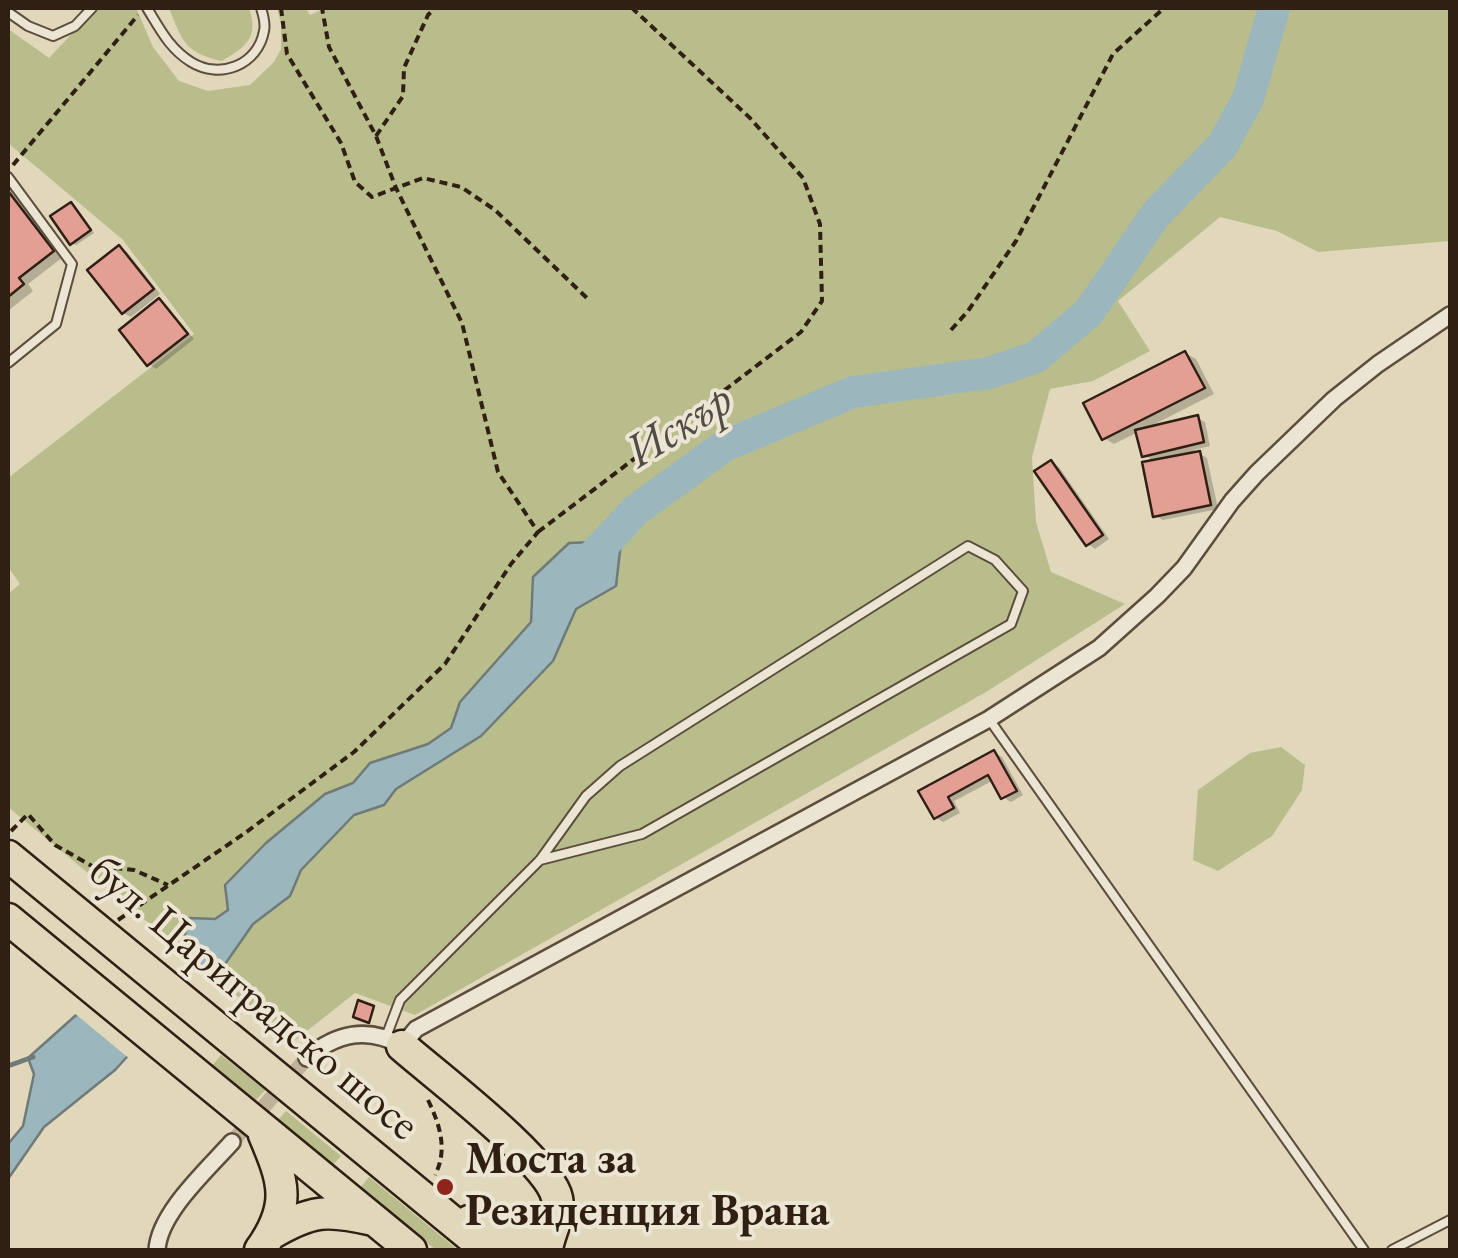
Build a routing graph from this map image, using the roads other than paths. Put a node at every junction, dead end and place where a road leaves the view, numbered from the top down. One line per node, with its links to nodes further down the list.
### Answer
1 (92, 8): 4 (lane)
2 (146, 8): 3 (lane)
3 (261, 8)
4 (8, 12)
5 (8, 175): 7 (lane)
6 (1450, 314): 8 (street)
7 (8, 363)
8 (988, 719): 12 (street); 23 (lane)
9 (9, 844): 16 (highway, бул. Цариградско шосе)
10 (540, 860): 10 (lane); 12 (lane)
11 (8, 919): 14 (highway, бул. Цариградско шосе)
12 (394, 1041): 13 (street); 20 (highway)
13 (307, 1058)
14 (261, 1127): 18 (highway, бул. Цариградско шосе); 19 (highway)
15 (232, 1142): 21 (street)
16 (427, 1184): 20 (highway); 22 (highway, бул. Цариградско шосе)
17 (1450, 1220): 24 (lane)
18 (388, 1235): 19 (highway)
19 (266, 1242)
20 (548, 1242)
21 (156, 1250)
22 (486, 1250)
23 (1364, 1250)
24 (1392, 1250)

